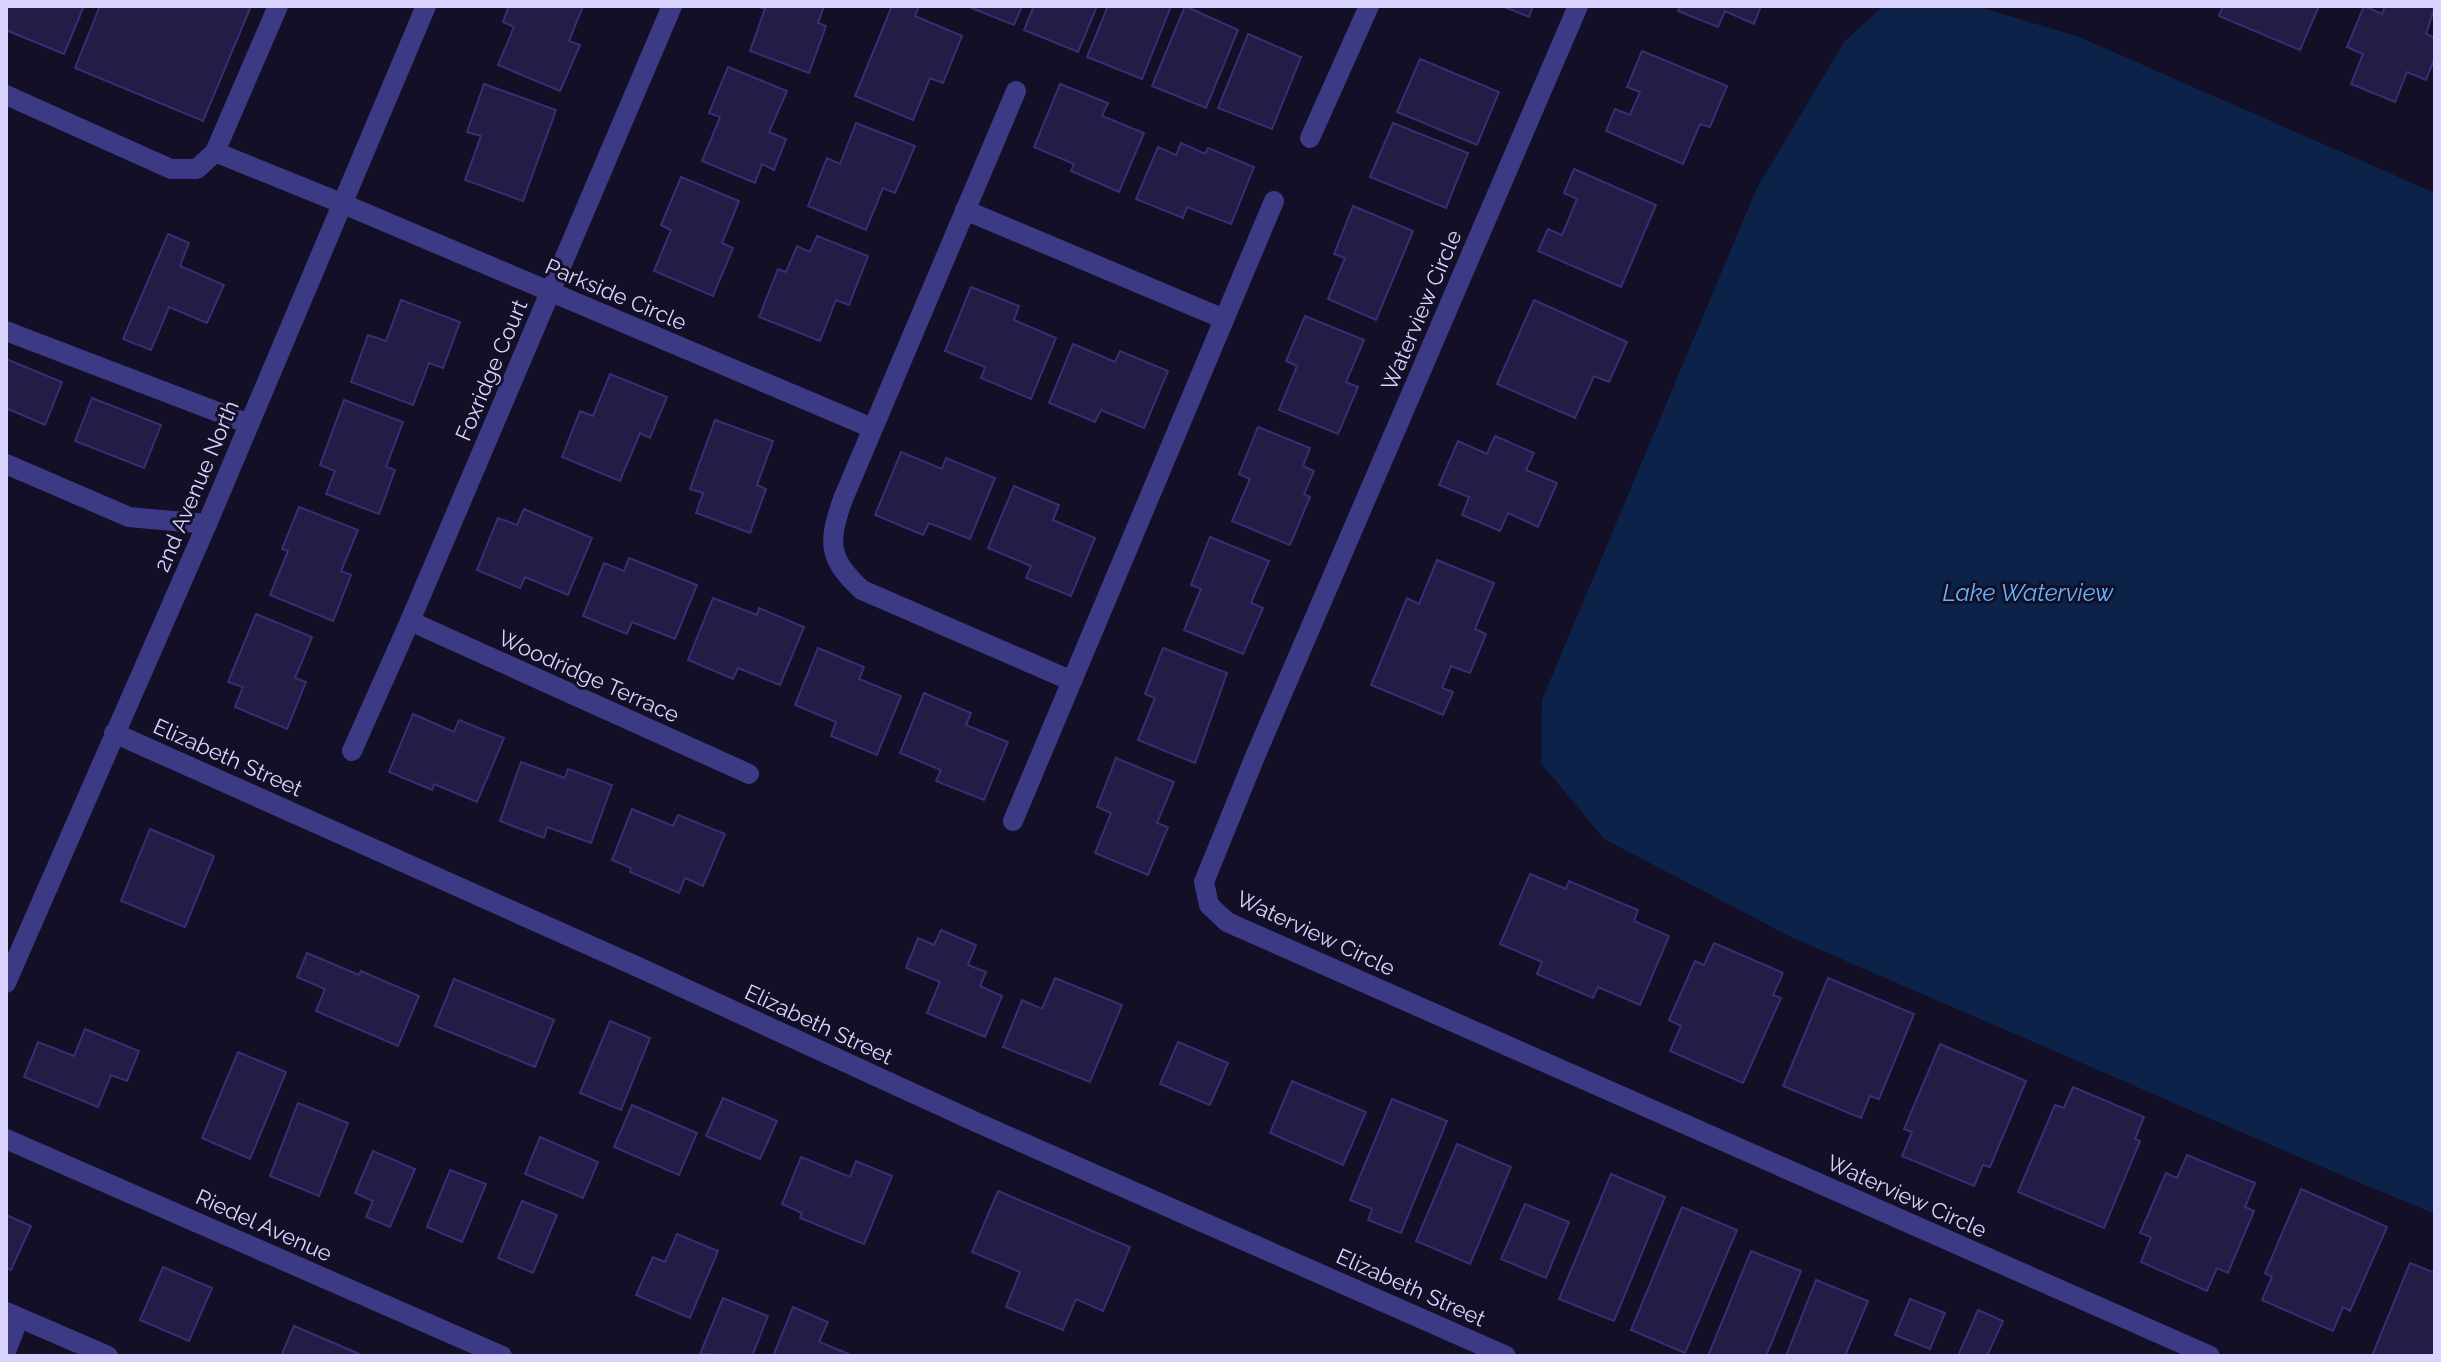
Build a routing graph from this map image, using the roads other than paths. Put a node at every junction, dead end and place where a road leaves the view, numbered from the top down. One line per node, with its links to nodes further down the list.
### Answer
1 (278, 6): 9 (street)
2 (426, 6): 11 (street, 2nd Avenue North)
3 (672, 6): 13 (street, Foxridge Court)
4 (1578, 6): 33 (street, Waterview Circle)
5 (1361, 8): 8 (street)
6 (1016, 91): 12 (street)
7 (6, 95): 9 (street)
8 (1310, 138)
9 (215, 152): 11 (street, Parkside Circle)
10 (1274, 201): 14 (street)
11 (341, 203): 13 (street, Parkside Circle); 16 (street, 2nd Avenue North)
12 (965, 210): 14 (street); 17 (street)
13 (551, 292): 17 (street, Parkside Circle); 20 (street, Foxridge Court)
14 (1224, 319): 21 (street)
15 (6, 331): 16 (street)
16 (249, 424): 19 (street, 2nd Avenue North)
17 (872, 428): 21 (street)
18 (6, 464): 19 (street)
19 (207, 524): 22 (street, 2nd Avenue North)
20 (410, 621): 23 (street, Foxridge Court); 24 (street, Woodridge Terrace)
21 (1072, 681): 25 (street)
22 (114, 733): 26 (street, 2nd Avenue North); 32 (street, Elizabeth Street)
23 (352, 751)
24 (749, 774)
25 (1013, 821)
26 (6, 983)
27 (6, 1139): 31 (street, Riedel Avenue)
28 (13, 1315): 29 (street); 30 (street)
29 (6, 1351)
30 (108, 1356)
31 (502, 1356)
32 (1506, 1356)
33 (2210, 1356)

